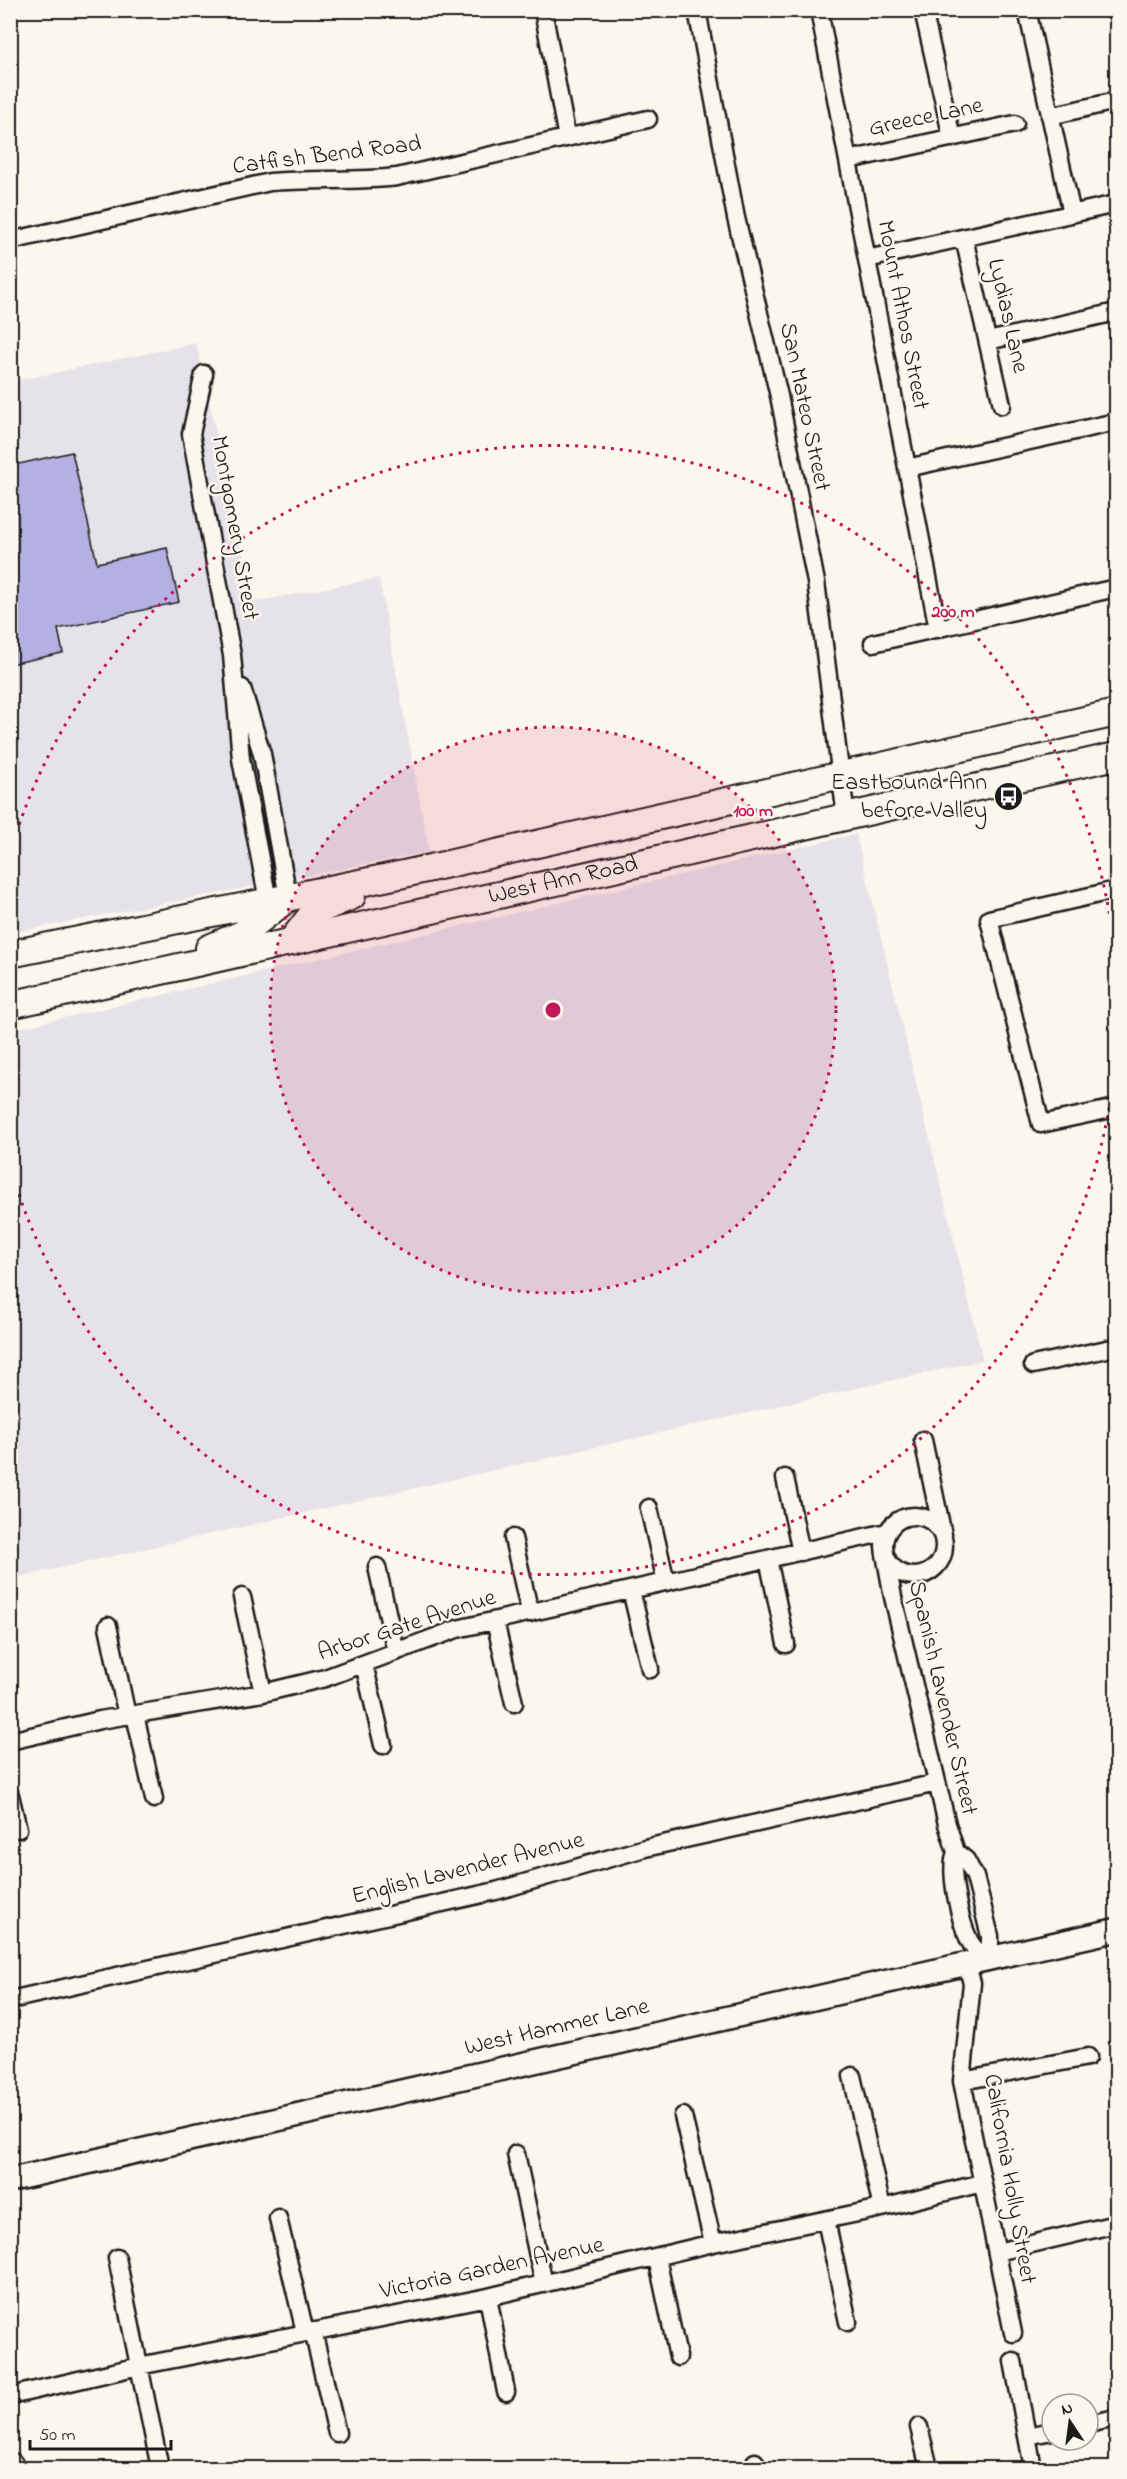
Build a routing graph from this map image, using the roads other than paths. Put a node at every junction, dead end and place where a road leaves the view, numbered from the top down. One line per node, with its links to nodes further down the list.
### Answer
1 (543, 10): 10 (street)
2 (697, 10): 29 (street, San Mateo Street)
3 (819, 10): 12 (street, Mount Athos Street)
4 (923, 10): 11 (street)
5 (1027, 10): 7 (street)
6 (1116, 101): 7 (street)
7 (1050, 116): 14 (street)
8 (648, 119): 10 (street, Catfish Bend Road)
9 (1015, 124): 11 (street, Greece Lane)
10 (567, 138): 16 (street, Catfish Bend Road)
11 (952, 138): 12 (street, Greece Lane)
12 (848, 159): 17 (street, Mount Athos Street)
13 (1116, 204): 14 (street)
14 (1072, 214): 15 (street)
15 (964, 238): 17 (street); 19 (street, Lydias Lane)
16 (10, 241)
17 (867, 259): 23 (street, Mount Athos Street)
18 (1116, 312): 19 (street)
19 (988, 341): 21 (street, Lydias Lane)
20 (204, 374): 33 (street, Montgomery Street)
21 (1002, 405)
22 (1116, 422): 23 (street)
23 (907, 468): 25 (street, Mount Athos Street)
24 (1116, 588): 25 (street)
25 (938, 629): 26 (street)
26 (873, 643)
27 (1116, 713): 29 (main road, West Ann Road)
28 (1116, 756): 30 (main road, West Ann Road)
29 (841, 776): 30 (street, San Mateo Street); 31 (main road, West Ann Road)
30 (846, 817): 34 (main road, West Ann Road)
31 (405, 874): 33 (main road, West Ann Road); 34 (main road)
32 (1116, 890): 38 (street)
33 (278, 899): 35 (main road, West Ann Road); 36 (main road)
34 (291, 942): 36 (main road, West Ann Road)
35 (10, 954)
36 (146, 975): 37 (main road, West Ann Road)
37 (10, 1005)
38 (1116, 1107)
39 (1116, 1347): 40 (street)
40 (1033, 1365)
41 (923, 1440): 46 (street)
42 (784, 1478): 47 (street)
43 (649, 1508): 51 (street)
44 (887, 1532): 46 (street); 47 (street, Arbor Gate Avenue); 48 (street)
45 (513, 1538): 54 (street)
46 (943, 1539): 48 (street)
47 (801, 1552): 49 (street, Arbor Gate Avenue)
48 (885, 1554): 66 (street, Spanish Lavender Street)
49 (768, 1559): 51 (street, Arbor Gate Avenue); 57 (street)
50 (377, 1567): 58 (street)
51 (666, 1582): 52 (street, Arbor Gate Avenue)
52 (632, 1590): 54 (street, Arbor Gate Avenue); 60 (street)
53 (242, 1597): 61 (street)
54 (530, 1613): 55 (street, Arbor Gate Avenue)
55 (495, 1621): 58 (street, Arbor Gate Avenue); 62 (street)
56 (108, 1626): 63 (street)
57 (786, 1644)
58 (396, 1652): 59 (street, Arbor Gate Avenue)
59 (364, 1664): 61 (street, Arbor Gate Avenue); 65 (street)
60 (650, 1669)
61 (264, 1693): 63 (street, Arbor Gate Avenue)
62 (514, 1703)
63 (131, 1715): 64 (street, Arbor Gate Avenue); 68 (street)
64 (10, 1741)
65 (383, 1745)
66 (937, 1783): 71 (street, Spanish Lavender Street); 72 (street, English Lavender Avenue)
67 (10, 1795): 69 (street)
68 (154, 1799)
69 (18, 1829)
70 (1116, 1930): 71 (street, West Hammer Lane)
71 (976, 1960): 75 (street, California Holly Street); 78 (street, West Hammer Lane)
72 (10, 2000)
73 (1088, 2057): 75 (street)
74 (852, 2076): 80 (street)
75 (963, 2081): 79 (street, California Holly Street)
76 (683, 2116): 84 (street)
77 (516, 2154): 88 (street)
78 (10, 2180)
79 (982, 2183): 80 (street, Victoria Garden Avenue); 85 (street, California Holly Street)
80 (882, 2208): 82 (street, Victoria Garden Avenue)
81 (278, 2218): 91 (street)
82 (826, 2220): 84 (street, Victoria Garden Avenue); 90 (street)
83 (1116, 2224): 85 (street)
84 (713, 2243): 87 (street, Victoria Garden Avenue)
85 (997, 2252): 92 (street, California Holly Street)
86 (117, 2258): 95 (street)
87 (657, 2258): 88 (street, Victoria Garden Avenue); 93 (street)
88 (544, 2284): 89 (street, Victoria Garden Avenue)
89 (488, 2297): 91 (street, Victoria Garden Avenue); 96 (street)
90 (848, 2322)
91 (309, 2331): 95 (street, Victoria Garden Avenue); 101 (street)
92 (1012, 2332)
93 (678, 2357)
94 (1013, 2361): 103 (street)
95 (139, 2366): 97 (street, Victoria Garden Avenue); 104 (street)
96 (506, 2392)
97 (10, 2396)
98 (1116, 2418): 99 (street)
99 (1100, 2421)
100 (919, 2427): 105 (street)
101 (337, 2433)
102 (1040, 2433): 103 (street)
103 (1027, 2436): 106 (street)
104 (160, 2469)
105 (929, 2469)
106 (1033, 2469)

